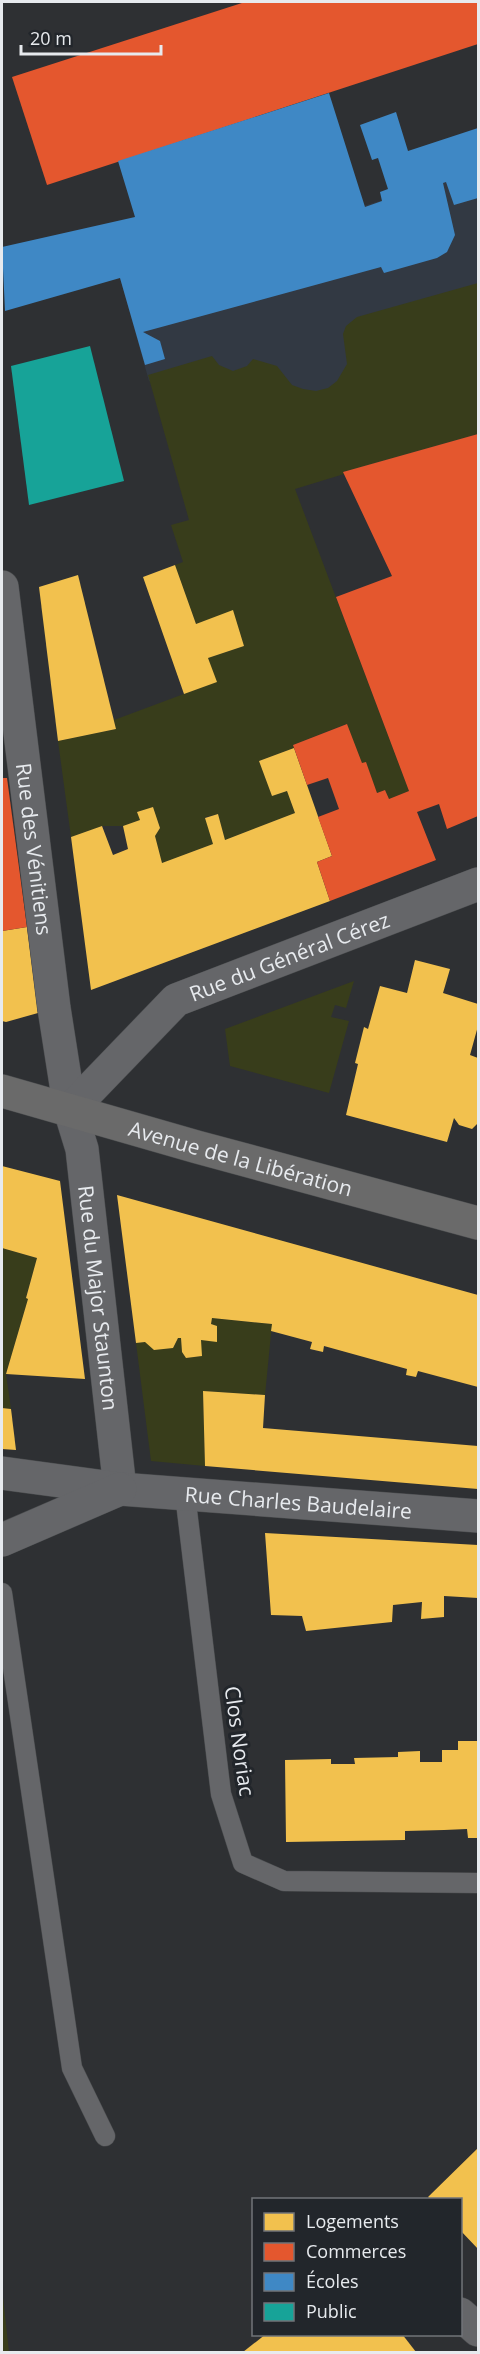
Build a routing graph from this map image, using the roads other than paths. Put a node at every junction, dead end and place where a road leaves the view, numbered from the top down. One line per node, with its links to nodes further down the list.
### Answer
1 (2, 587): 4 (street, Rue des Vénitiens)
2 (478, 884): 4 (street, Rue du Général Cérez)
3 (2, 1091): 4 (main road, Avenue de la Libération)
4 (70, 1110): 5 (main road, Avenue de la Libération); 7 (street, Rue du Major Staunton)
5 (478, 1223)
6 (2, 1473): 7 (street, Rue Charles Baudelaire)
7 (120, 1489): 8 (street, Rue Charles Baudelaire); 10 (street)
8 (185, 1494): 9 (street, Rue Charles Baudelaire); 12 (lane, Clos Noriac)
9 (478, 1516)
10 (2, 1540)
11 (2, 1593): 13 (lane)
12 (478, 1883)
13 (105, 2136)
14 (462, 2316): 15 (street)
15 (478, 2330)

